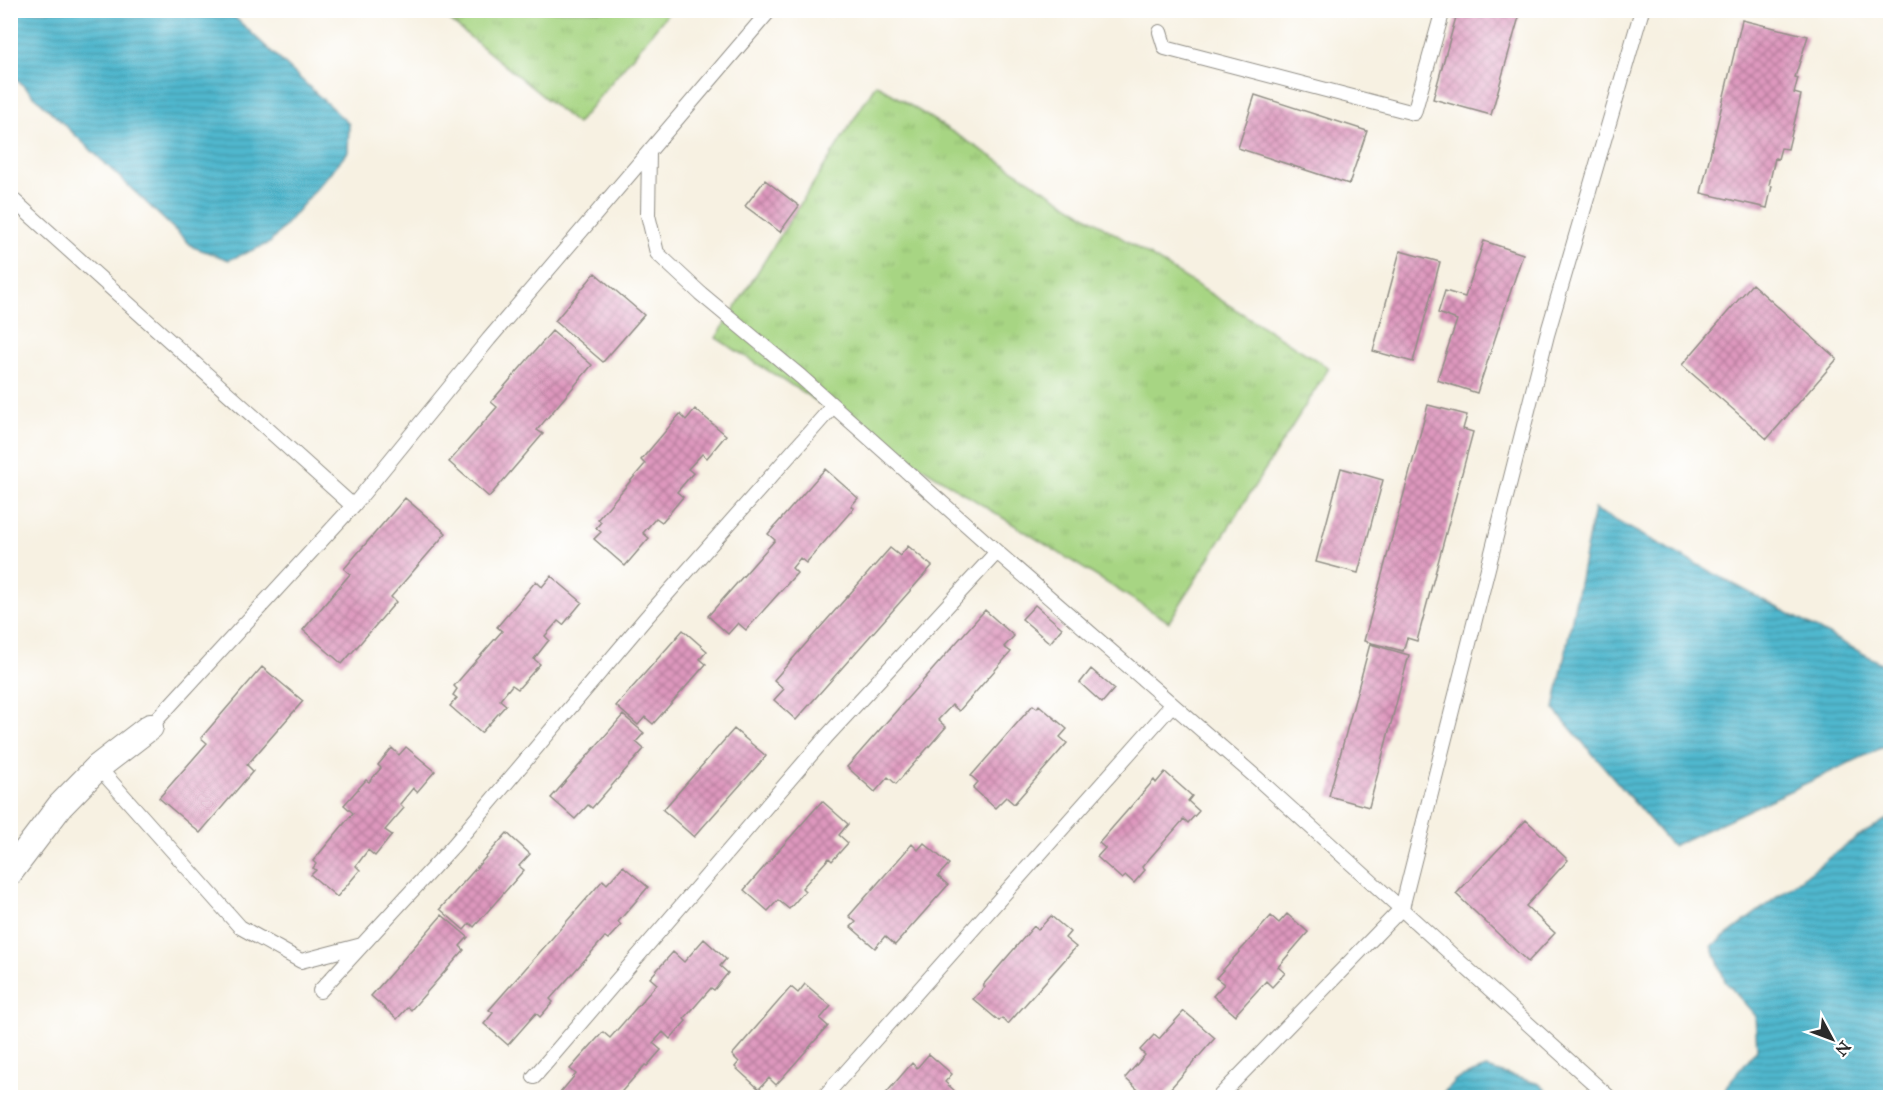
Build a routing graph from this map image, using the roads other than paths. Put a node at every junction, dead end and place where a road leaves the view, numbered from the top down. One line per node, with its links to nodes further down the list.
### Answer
1 (770, 10): 5 (lane)
2 (1443, 10): 4 (lane)
3 (1642, 10): 14 (lane)
4 (1160, 32)
5 (649, 152): 7 (lane); 8 (lane)
6 (10, 197): 8 (lane)
7 (833, 405): 9 (lane); 15 (lane)
8 (352, 506): 11 (lane)
9 (996, 552): 10 (lane); 17 (lane)
10 (1172, 705): 14 (lane); 18 (lane)
11 (150, 727): 12 (street)
12 (98, 767): 13 (street); 15 (lane)
13 (10, 872)
14 (1402, 908): 19 (lane); 20 (lane)
15 (362, 945): 16 (lane)
16 (320, 991)
17 (534, 1077)
18 (823, 1098)
19 (1218, 1098)
20 (1610, 1098)

